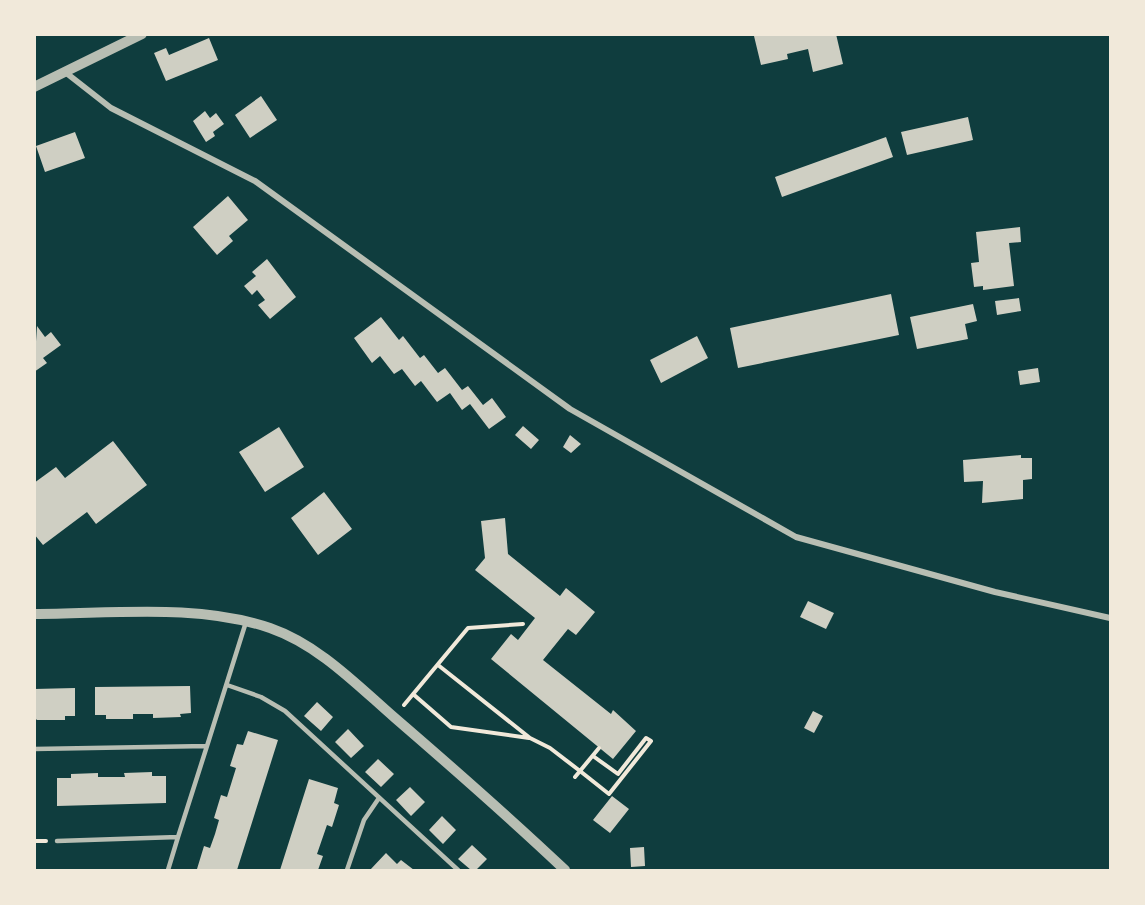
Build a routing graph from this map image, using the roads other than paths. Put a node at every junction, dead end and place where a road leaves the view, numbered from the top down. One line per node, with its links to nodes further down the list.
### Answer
1 (142, 34): 2 (street)
2 (64, 72): 3 (street); 5 (street)
3 (34, 87)
4 (34, 614): 6 (street)
5 (1110, 618)
6 (246, 622): 7 (lane); 16 (street)
7 (227, 685): 8 (lane); 10 (lane)
8 (207, 746): 9 (lane); 11 (lane)
9 (34, 749)
10 (379, 798): 14 (lane); 15 (lane)
11 (178, 837): 12 (lane); 13 (lane)
12 (57, 841)
13 (168, 870)
14 (347, 870)
15 (458, 870)
16 (565, 870)

